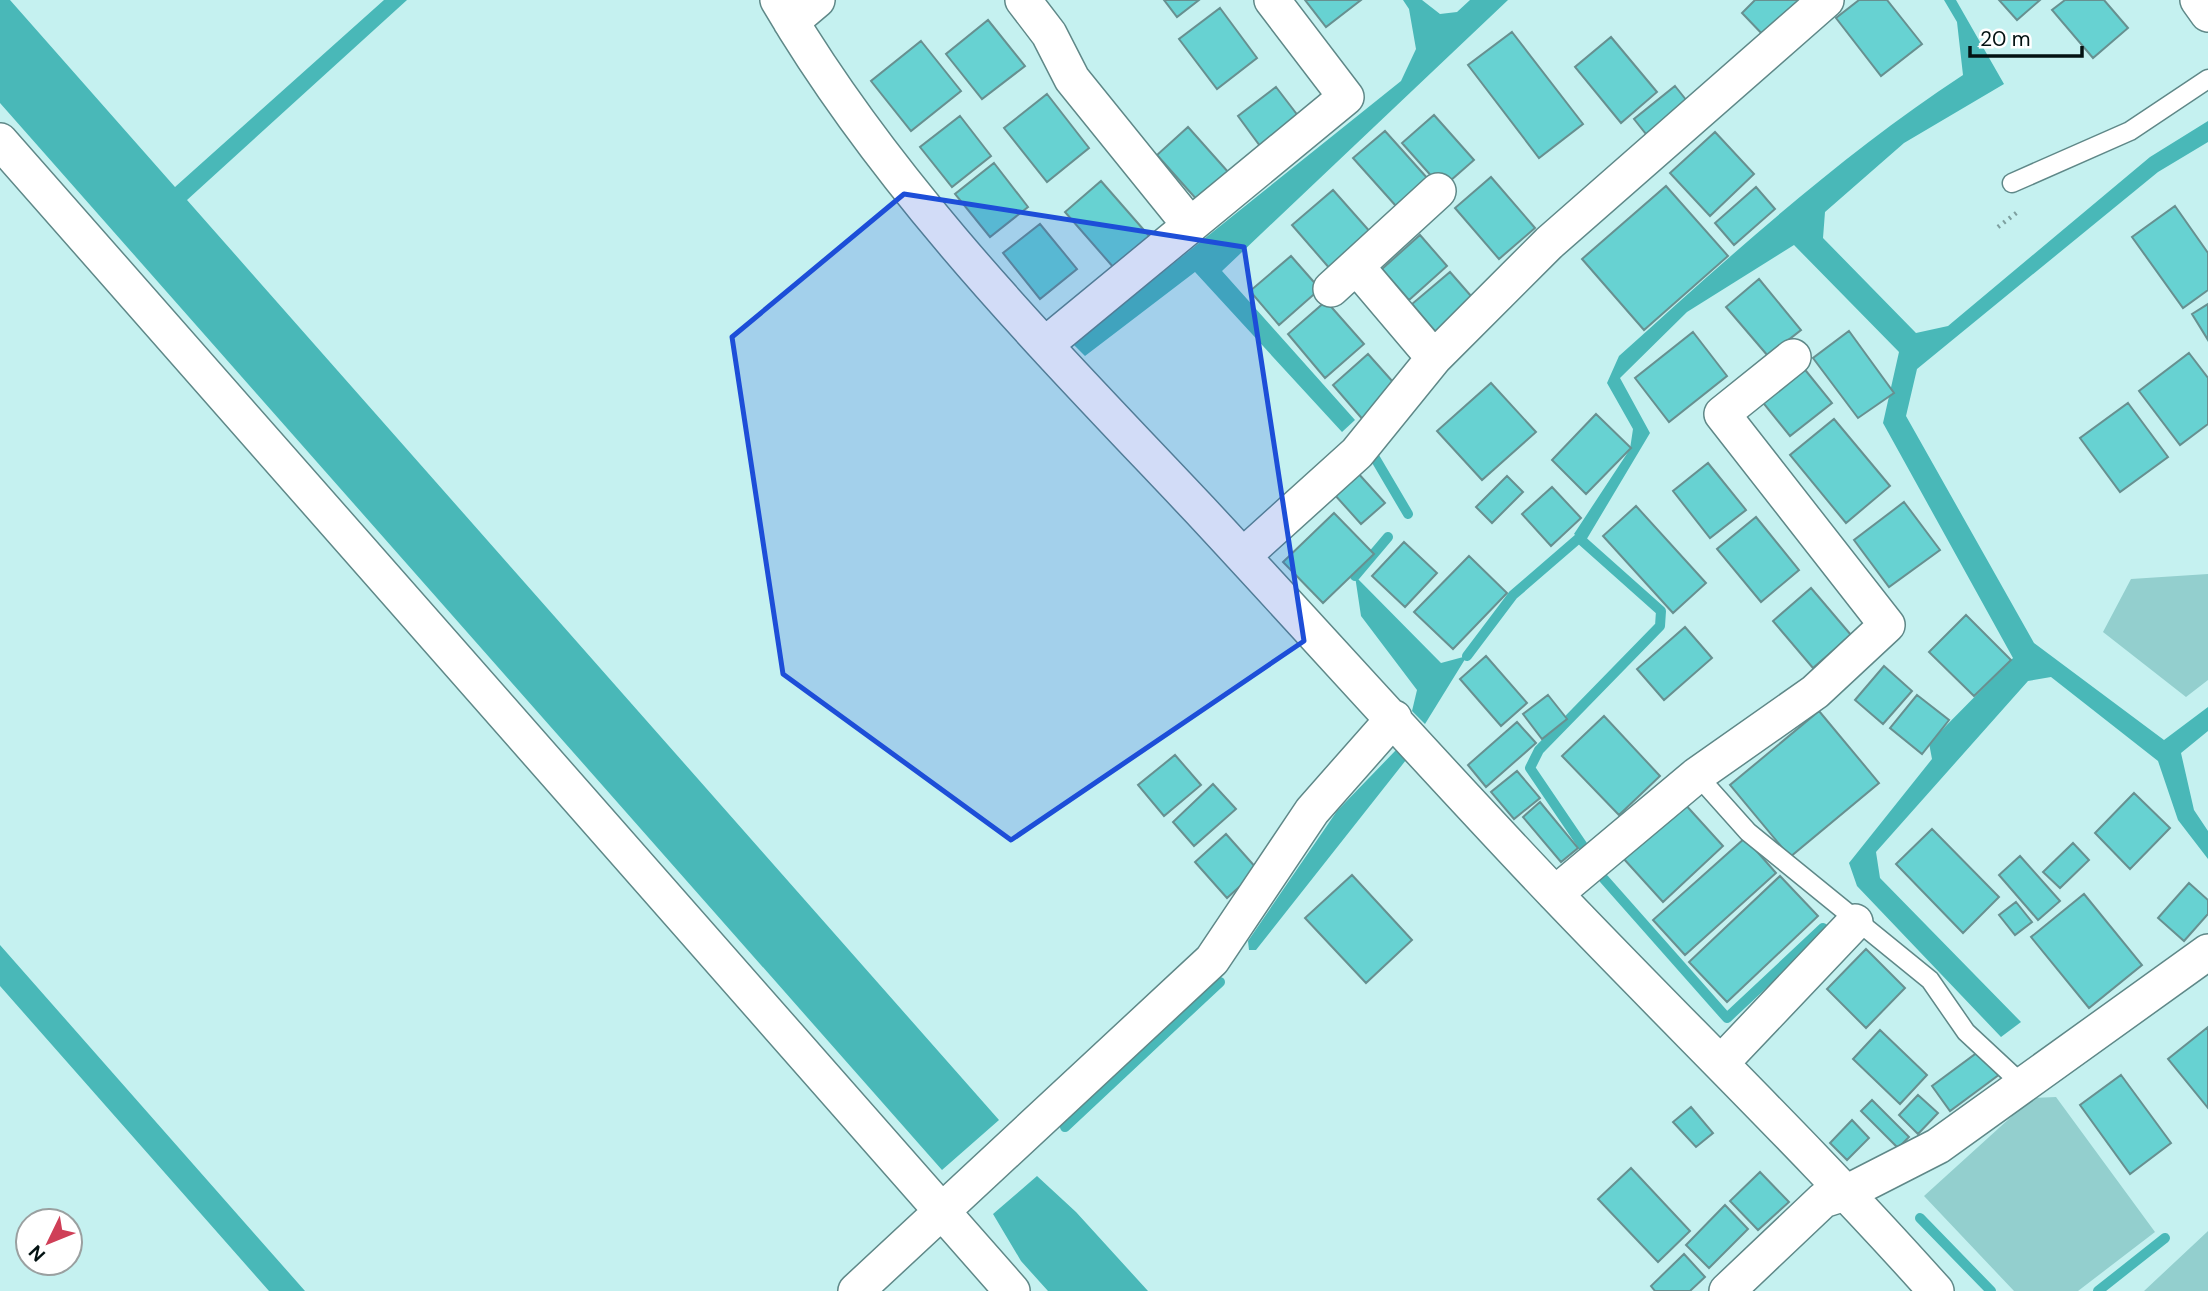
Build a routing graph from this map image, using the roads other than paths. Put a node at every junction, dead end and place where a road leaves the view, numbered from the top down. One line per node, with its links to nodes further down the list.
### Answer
1 (1023, 0): 11 (street)
2 (1272, 0): 11 (street)
3 (1826, 0): 14 (street)
4 (2198, 0): 6 (street)
5 (795, 7): 12 (street)
6 (2208, 14)
7 (2208, 79): 9 (lane)
8 (0, 141): 24 (street)
9 (2012, 183)
10 (1438, 191): 14 (street)
11 (1190, 225): 12 (street)
12 (1045, 345): 15 (street)
13 (1793, 357): 17 (street)
14 (1434, 358): 15 (street)
15 (1243, 556): 16 (street)
16 (1394, 718): 18 (street); 24 (street)
17 (1697, 775): 18 (street); 19 (lane)
18 (1555, 894): 21 (street)
19 (1855, 922): 21 (street); 22 (lane)
20 (2208, 952): 22 (street)
21 (1721, 1063): 23 (street)
22 (2023, 1085): 23 (street)
23 (1848, 1192): 27 (street); 28 (street)
24 (942, 1212): 25 (street); 26 (street)
25 (856, 1291)
26 (1013, 1291)
27 (1727, 1291)
28 (1936, 1291)

